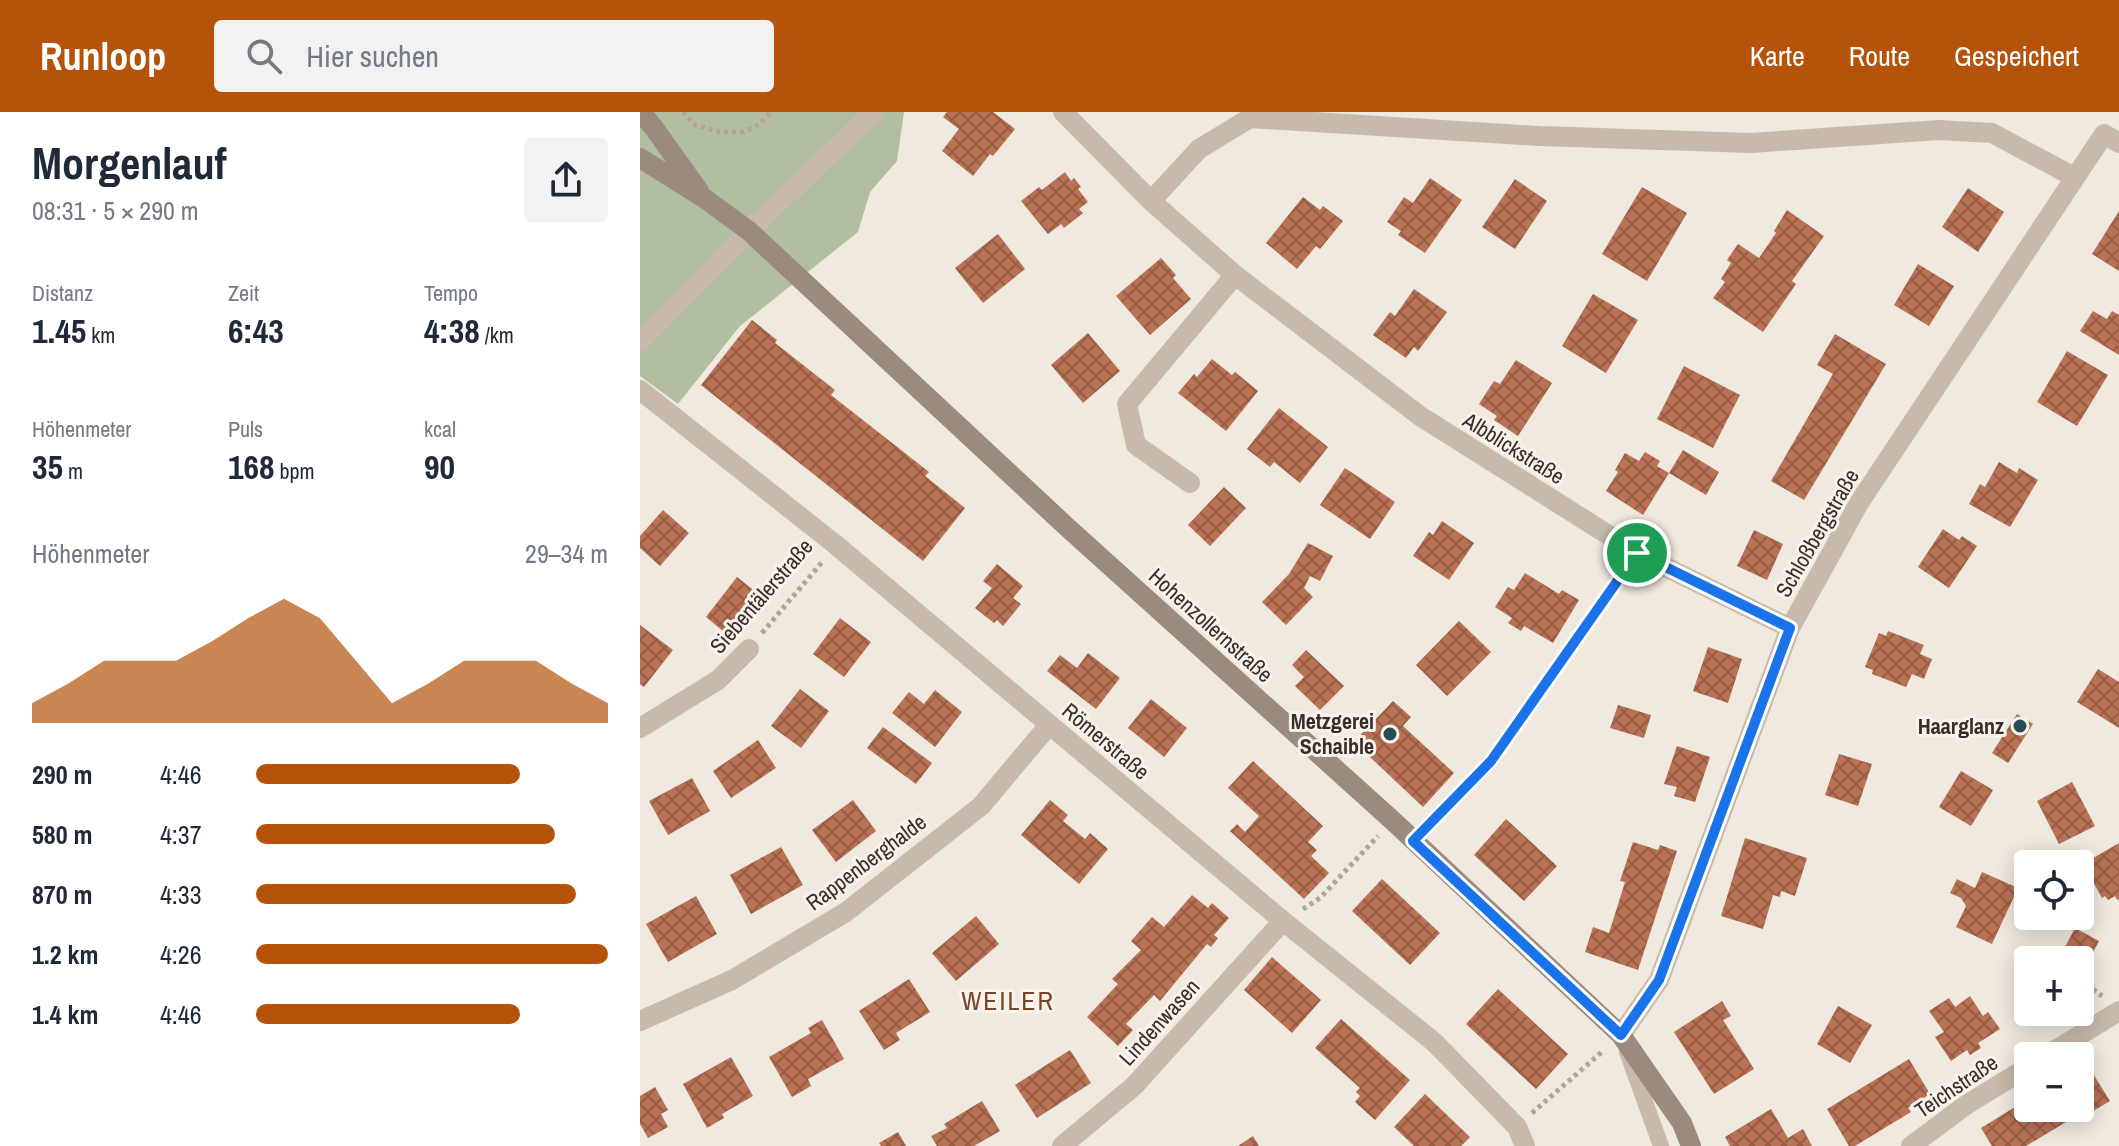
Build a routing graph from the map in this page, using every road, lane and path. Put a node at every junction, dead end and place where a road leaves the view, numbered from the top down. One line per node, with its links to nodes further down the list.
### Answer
1 (641, 112): 9 (main road, Hohenzollernstraße)
2 (683, 112): 3 (path)
3 (770, 112)
4 (874, 112): 11 (street)
5 (1063, 112): 10 (street, Albblickstraße)
6 (2111, 138): 8 (street, Schloßbergstraße)
7 (640, 158): 9 (main road, Hohenzollernstraße)
8 (2074, 177): 10 (street); 18 (street, Schloßbergstraße)
9 (704, 198): 11 (main road, Hohenzollernstraße)
10 (1151, 201): 12 (street, Albblickstraße)
11 (749, 231): 13 (street); 22 (main road, Hohenzollernstraße)
12 (1235, 275): 15 (street); 17 (street, Albblickstraße)
13 (640, 342)
14 (640, 390): 16 (street, Römerstraße)
15 (1190, 483)
16 (836, 545): 19 (path, Siebentälerstraße); 20 (street, Römerstraße)
17 (1637, 553): 18 (street, Albblickstraße); 23 (lane)
18 (1790, 628): 27 (street, Schloßbergstraße)
19 (749, 649): 21 (street, Siebentälerstraße)
20 (1049, 725): 24 (street, Römerstraße); 26 (street, Rappenberghalde)
21 (640, 728)
22 (1392, 820): 23 (main road, Hohenzollernstraße); 24 (path)
23 (1413, 841): 27 (main road, Hohenzollernstraße)
24 (1283, 921): 30 (street, Römerstraße); 31 (street, Lindenwasen)
25 (2119, 1011): 28 (street)
26 (640, 1021)
27 (1621, 1035): 30 (path); 32 (lane); 33 (main road, Hohenzollernstraße)
28 (2069, 1042)
29 (2014, 1076): 34 (street, Teichstraße)
30 (1521, 1136)
31 (1062, 1146)
32 (1661, 1146)
33 (1691, 1146)
34 (1911, 1146)

